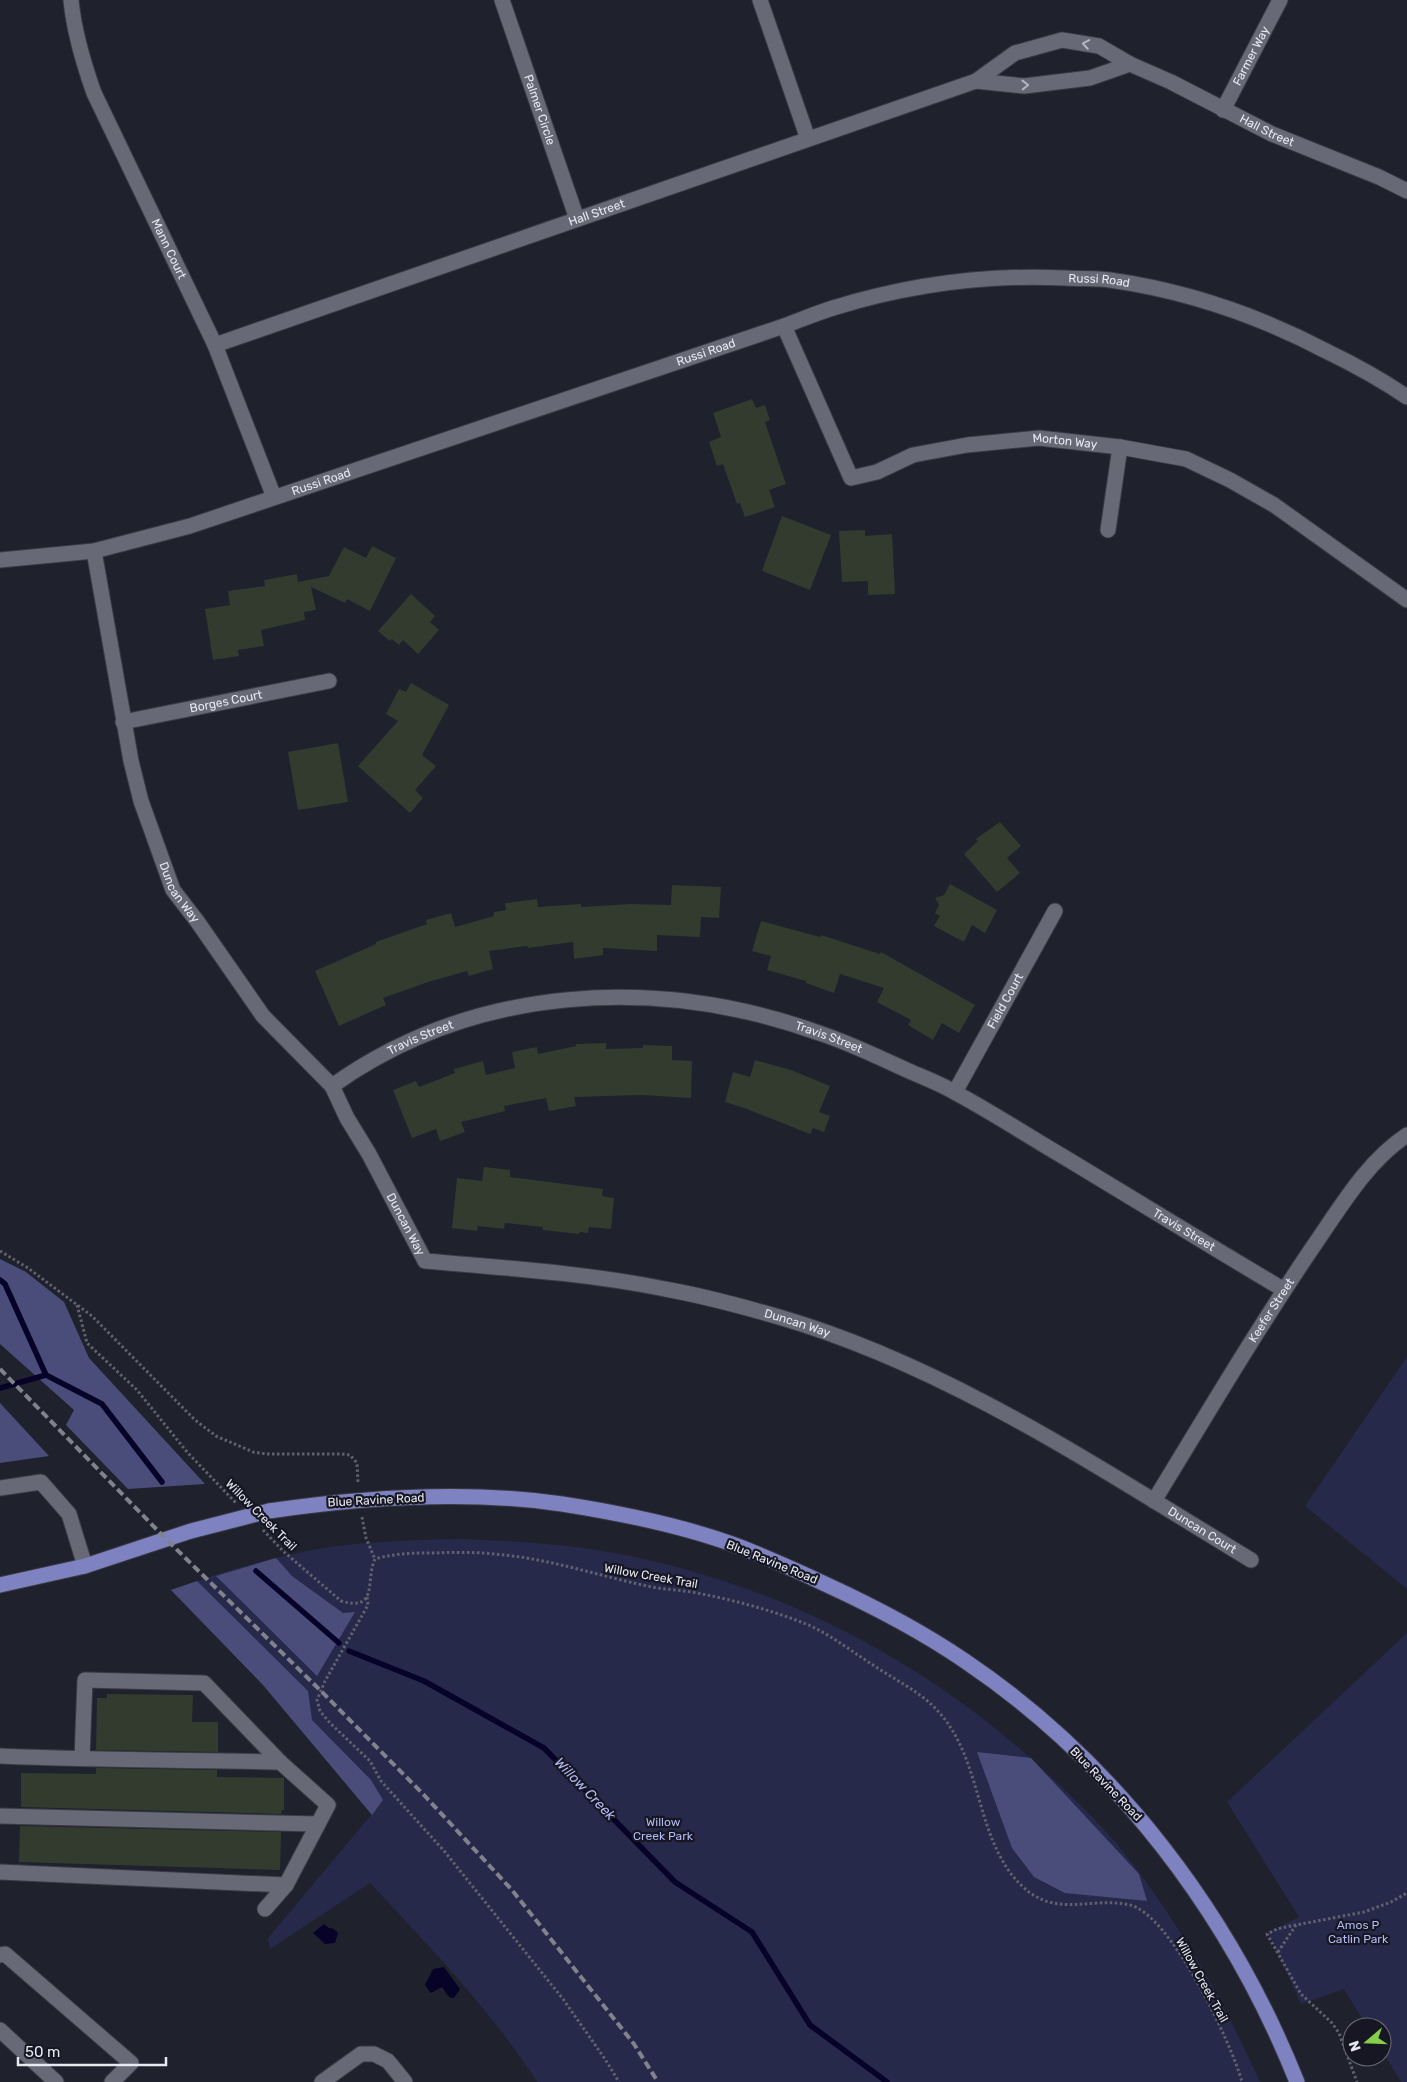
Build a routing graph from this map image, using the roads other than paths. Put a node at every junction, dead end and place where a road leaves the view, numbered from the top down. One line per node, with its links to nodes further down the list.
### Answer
1 (71, 0): 12 (street, Mann Court)
2 (502, 0): 10 (street, Palmer Circle)
3 (760, 0): 8 (street)
4 (1280, 0): 7 (street, Farmer Way)
5 (1130, 64): 6 (street, Hall Street, one-way to 5); 6 (street, Hall Street, one-way to 6); 7 (street, Hall Street)
6 (976, 81): 8 (street, Hall Street)
7 (1223, 110): 9 (street, Hall Street)
8 (808, 139): 10 (street, Hall Street)
9 (1407, 191)
10 (577, 219): 12 (street, Hall Street)
11 (784, 326): 13 (street, Russi Road); 14 (street, Morton Way); 15 (street, Russi Road)
12 (215, 345): 15 (street, Mann Court)
13 (1407, 397)
14 (1120, 447): 16 (street); 19 (street, Morton Way)
15 (274, 497): 17 (street, Russi Road)
16 (1108, 530)
17 (94, 551): 18 (street, Russi Road); 21 (street, Duncan Way)
18 (0, 560)
19 (1407, 600)
20 (329, 681): 21 (street, Borges Court)
21 (123, 722): 23 (street, Duncan Way)
22 (1055, 911): 24 (street, Field Court)
23 (332, 1086): 24 (street, Travis Street); 28 (street, Duncan Way)
24 (955, 1092): 26 (street, Travis Street)
25 (1407, 1135): 26 (street, Keefer Street)
26 (1284, 1290): 28 (street, Keefer Street)
27 (0, 1488): 30 (street)
28 (1154, 1501): 29 (street, Duncan Court)
29 (1251, 1560)
30 (85, 1566): 31 (main road, Blue Ravine Road); 46 (main road, Blue Ravine Road, bridge)
31 (0, 1585)
32 (0, 1756): 33 (street)
33 (82, 1758): 34 (street); 34 (street)
34 (280, 1762): 36 (street)
35 (0, 1816): 36 (street)
36 (318, 1824): 38 (street)
37 (0, 1872): 38 (street)
38 (286, 1885): 39 (street)
39 (264, 1909)
40 (0, 1955): 43 (street)
41 (0, 2030): 42 (street)
42 (56, 2082)
43 (112, 2082)
44 (322, 2082): 45 (street)
45 (405, 2082)
46 (1297, 2082)

